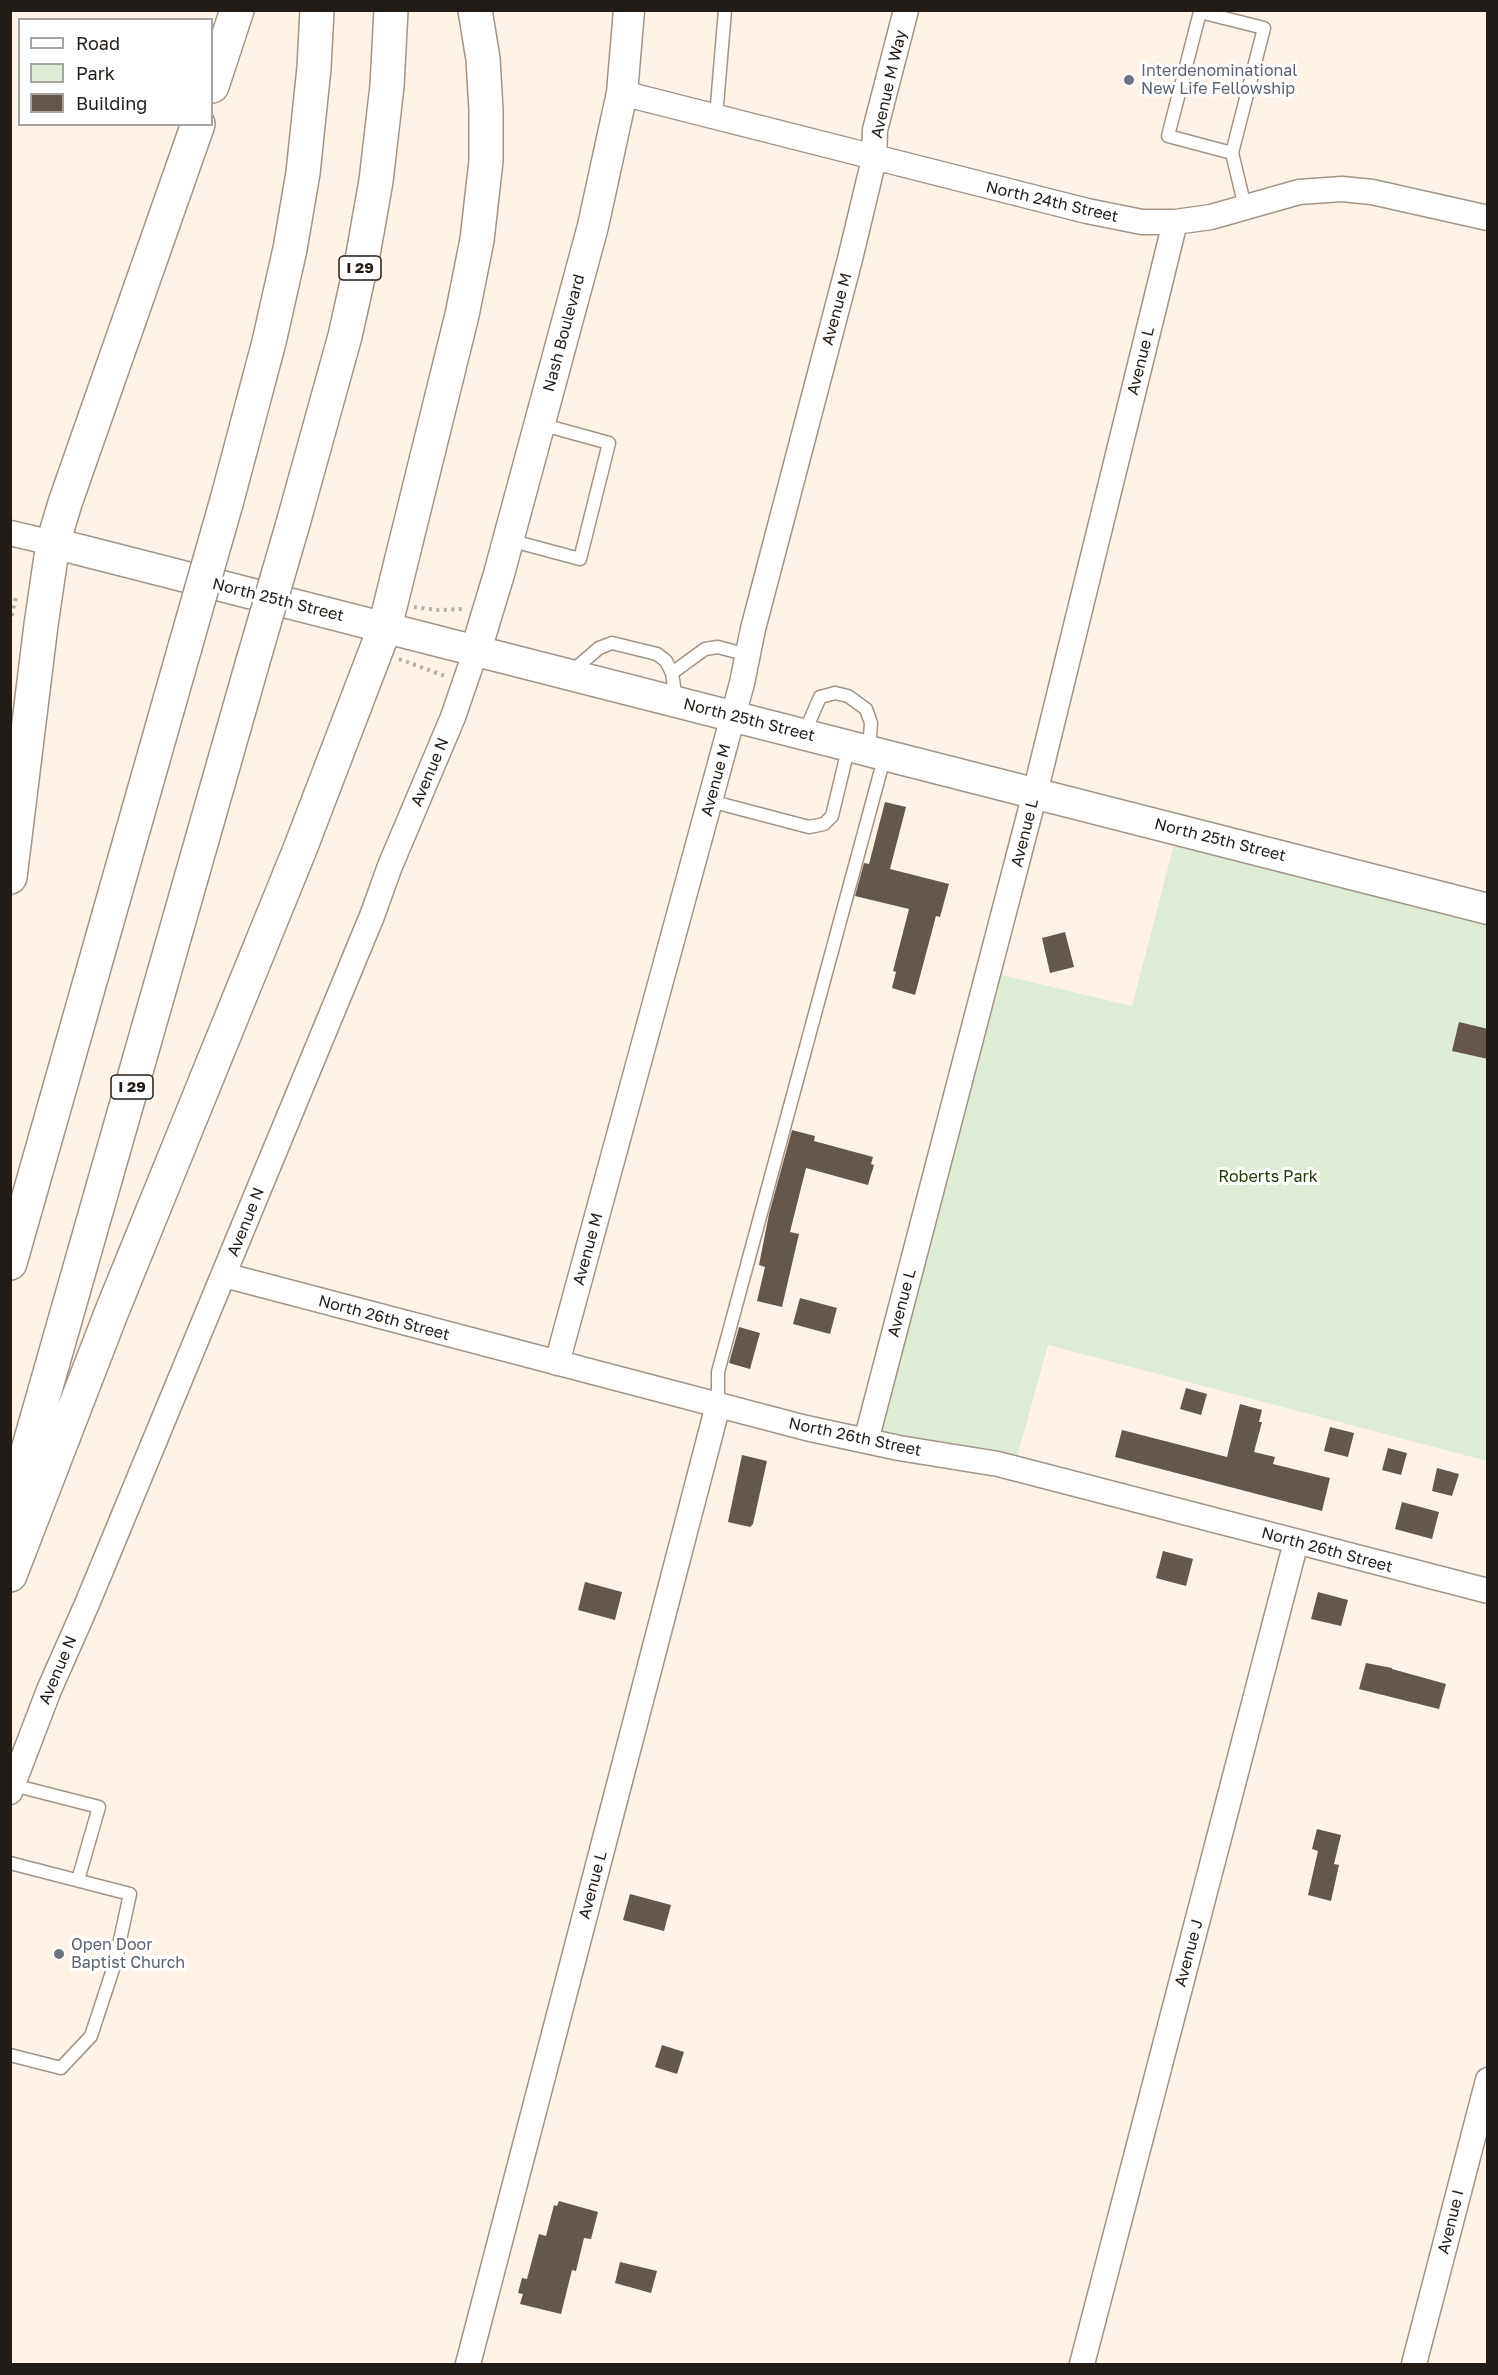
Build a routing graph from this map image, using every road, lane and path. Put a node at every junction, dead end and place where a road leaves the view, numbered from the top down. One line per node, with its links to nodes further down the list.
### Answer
1 (237, 10): 8 (highway)
2 (318, 10): 33 (highway, bridge)
3 (391, 10): 38 (highway, I 29, bridge)
4 (475, 10): 21 (highway)
5 (629, 10): 9 (street, Nash Boulevard)
6 (724, 10): 10 (lane)
7 (906, 10): 13 (street, Avenue M Way)
8 (213, 83)
9 (622, 93): 10 (street, North 24th Street); 17 (street, Nash Boulevard)
10 (716, 117): 13 (street, North 24th Street)
11 (197, 126): 20 (highway)
12 (1232, 153): 12 (lane); 14 (lane)
13 (874, 159): 16 (street, North 24th Street); 23 (street, Avenue M)
14 (1245, 207): 15 (street, North 24th Street); 16 (street, North 24th Street)
15 (1487, 216)
16 (1174, 222): 29 (street, Avenue L)
17 (540, 424): 19 (street, Nash Boulevard); 19 (lane)
18 (10, 533): 20 (street, North 25th Street)
19 (508, 539): 22 (street, Nash Boulevard)
20 (53, 543): 21 (street, North 25th Street); 31 (highway)
21 (385, 627): 22 (street, North 25th Street); 40 (highway)
22 (476, 650): 24 (street, North 25th Street); 34 (street, Avenue N)
23 (748, 655): 25 (lane); 26 (street, Avenue M)
24 (569, 674): 25 (street, North 25th Street); 25 (lane)
25 (674, 687): 26 (street, North 25th Street)
26 (733, 716): 27 (street, North 25th Street); 30 (street, Avenue M)
27 (804, 734): 28 (street, North 25th Street); 28 (lane)
28 (868, 750): 29 (street, North 25th Street); 30 (lane); 36 (lane)
29 (1035, 792): 32 (street, North 25th Street); 37 (street, Avenue L)
30 (710, 801): 35 (street, Avenue M)
31 (10, 877)
32 (1488, 909)
33 (10, 1263)
34 (224, 1275): 35 (street, North 26th Street); 42 (street, Avenue N)
35 (557, 1363): 36 (street, North 26th Street)
36 (718, 1405): 37 (street, North 26th Street); 47 (street, Avenue L)
37 (866, 1441): 39 (street, North 26th Street)
38 (10, 1513)
39 (1296, 1542): 41 (street, North 26th Street); 48 (street, Avenue J)
40 (10, 1575)
41 (1488, 1591)
42 (12, 1788): 44 (lane)
43 (10, 1863): 44 (lane)
44 (78, 1880): 45 (lane)
45 (10, 2055)
46 (1488, 2080): 49 (street, Avenue I)
47 (468, 2364)
48 (1082, 2364)
49 (1414, 2364)

